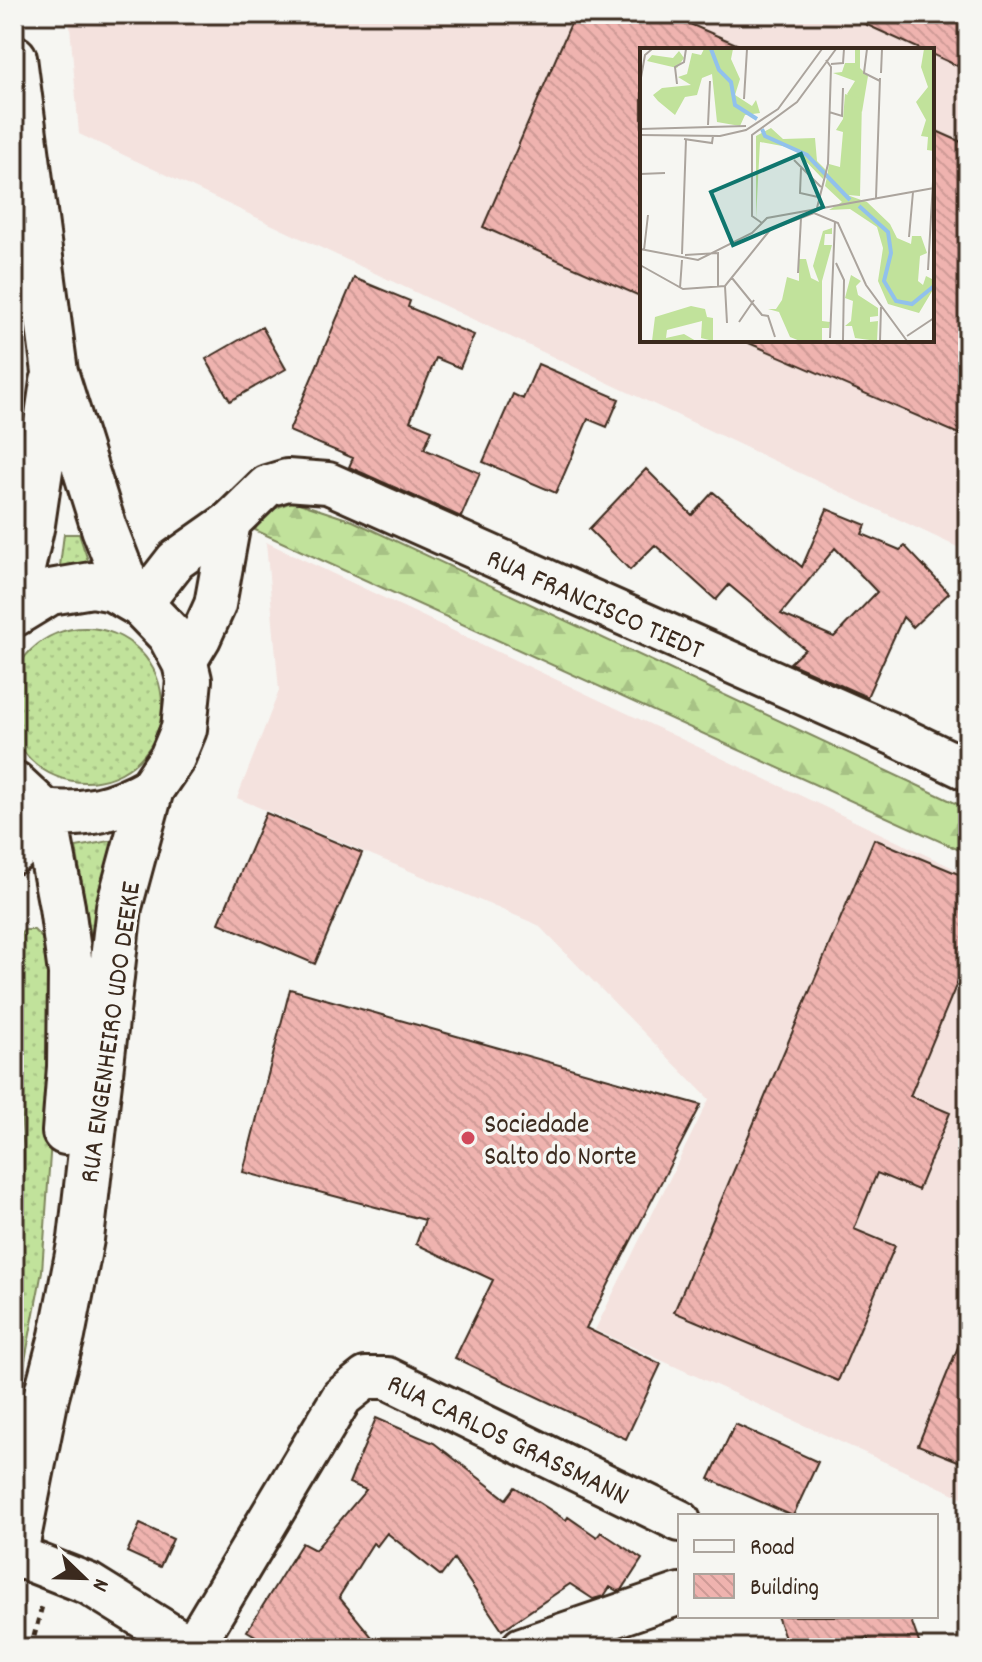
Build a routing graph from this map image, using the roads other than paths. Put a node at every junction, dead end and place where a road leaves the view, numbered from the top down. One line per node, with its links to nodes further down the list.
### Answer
1 (14, 58): 2 (main road, RUA ENGENHEIRO UDO DEEKE)
2 (55, 372): 4 (main road, RUA ENGENHEIRO UDO DEEKE); 5 (main road, RUA ENGENHEIRO UDO DEEKE)
3 (230, 522): 4 (street, RUA FRANCISCO TIEDT); 7 (street); 8 (street, RUA FRANCISCO TIEDT)
4 (136, 602): 6 (main road); 7 (main road, RUA ENGENHEIRO UDO DEEKE)
5 (14, 604)
6 (14, 614)
7 (185, 663): 9 (main road, RUA ENGENHEIRO UDO DEEKE)
8 (968, 770)
9 (151, 789): 10 (main road); 12 (main road, RUA ENGENHEIRO UDO DEEKE)
10 (31, 802): 11 (main road); 12 (main road, RUA ENGENHEIRO UDO DEEKE)
11 (14, 851)
12 (46, 1397): 14 (main road, RUA ENGENHEIRO UDO DEEKE)
13 (678, 1520): 16 (street, RUA CARLOS GRASSMANN)
14 (14, 1557): 16 (street)
15 (678, 1595): 17 (street)
16 (192, 1648)
17 (522, 1648)

